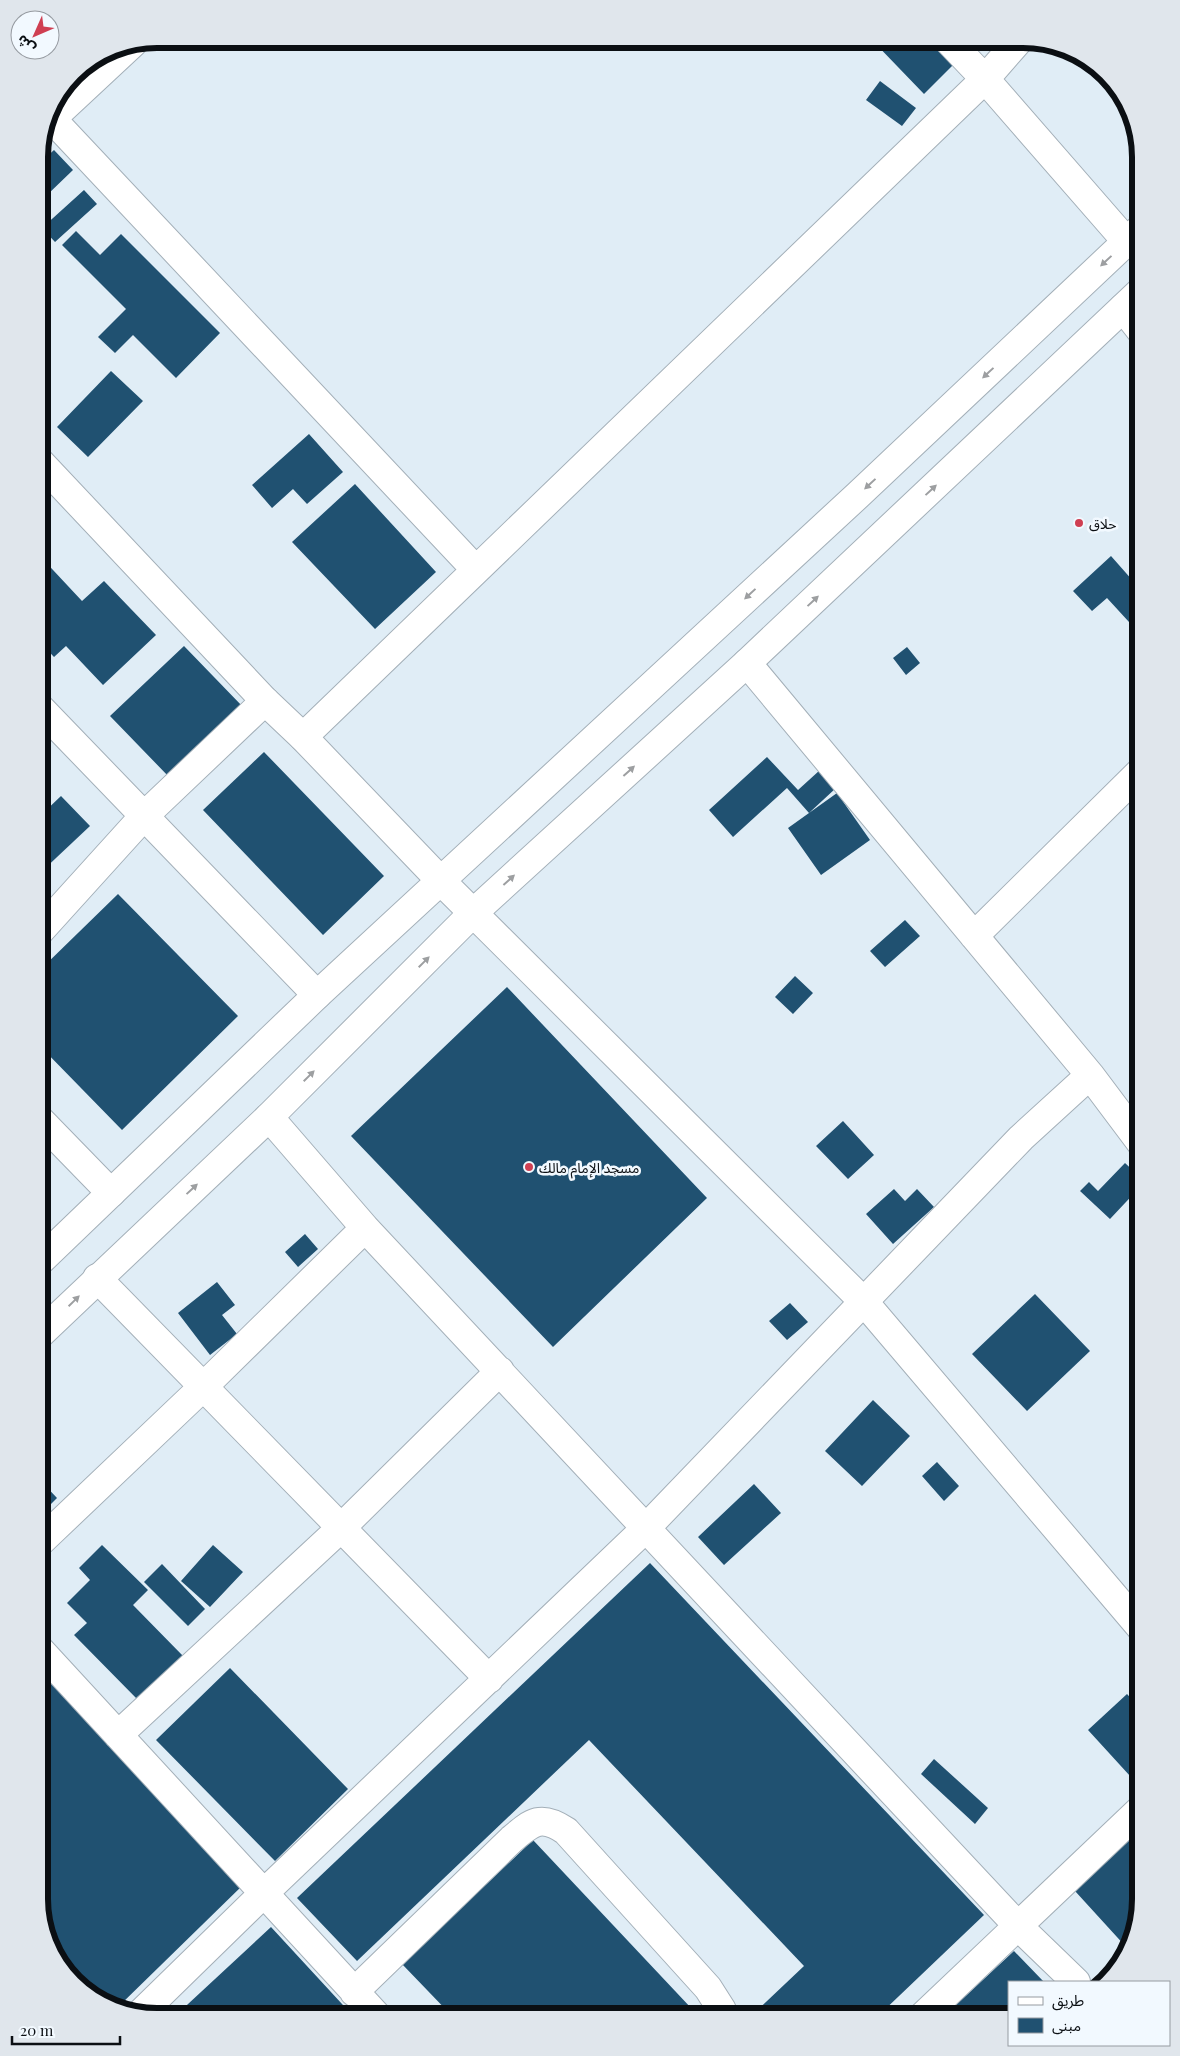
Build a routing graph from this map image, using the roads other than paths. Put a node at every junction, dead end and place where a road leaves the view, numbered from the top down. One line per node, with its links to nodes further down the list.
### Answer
1 (956, 48): 4 (street)
2 (1012, 48): 4 (street)
3 (121, 53): 5 (street)
4 (985, 79): 7 (street); 11 (street)
5 (56, 113)
6 (52, 125): 11 (street)
7 (1132, 233)
8 (1132, 237): 18 (street, one-way to 18)
9 (1132, 300): 12 (street, one-way to 9)
10 (48, 471): 13 (street)
11 (476, 570): 15 (street)
12 (747, 663): 19 (street, one-way to 12); 21 (street)
13 (265, 701): 15 (street); 17 (street)
14 (48, 716): 17 (street)
15 (303, 737): 18 (street)
16 (1132, 780): 21 (street)
17 (144, 816): 20 (street); 22 (street)
18 (440, 880): 19 (street); 22 (street)
19 (473, 913): 24 (street, one-way to 19); 31 (street)
20 (48, 922)
21 (974, 936): 23 (street)
22 (316, 995): 27 (street)
23 (1090, 1075): 26 (street); 31 (street)
24 (269, 1116): 28 (street); 30 (street, one-way to 24)
25 (48, 1128): 27 (street)
26 (1132, 1131)
27 (112, 1193): 29 (street)
28 (365, 1228): 33 (street); 34 (street)
29 (48, 1253)
30 (98, 1278): 32 (street, one-way to 30); 34 (street)
31 (865, 1303): 35 (street); 38 (street)
32 (48, 1326)
33 (500, 1371): 35 (street); 36 (street)
34 (203, 1387): 36 (street); 37 (street)
35 (646, 1527): 40 (street); 44 (street)
36 (341, 1528): 40 (street); 41 (street)
37 (48, 1534)
38 (1132, 1617)
39 (48, 1659): 41 (street)
40 (489, 1679): 43 (street)
41 (118, 1735): 43 (street)
42 (1132, 1818): 44 (street)
43 (264, 1893): 46 (street); 47 (street)
44 (1018, 1926): 45 (street); 50 (street)
45 (1075, 1981)
46 (354, 1992): 48 (street); 49 (street)
47 (147, 2008)
48 (369, 2008)
49 (721, 2008)
50 (931, 2008)

